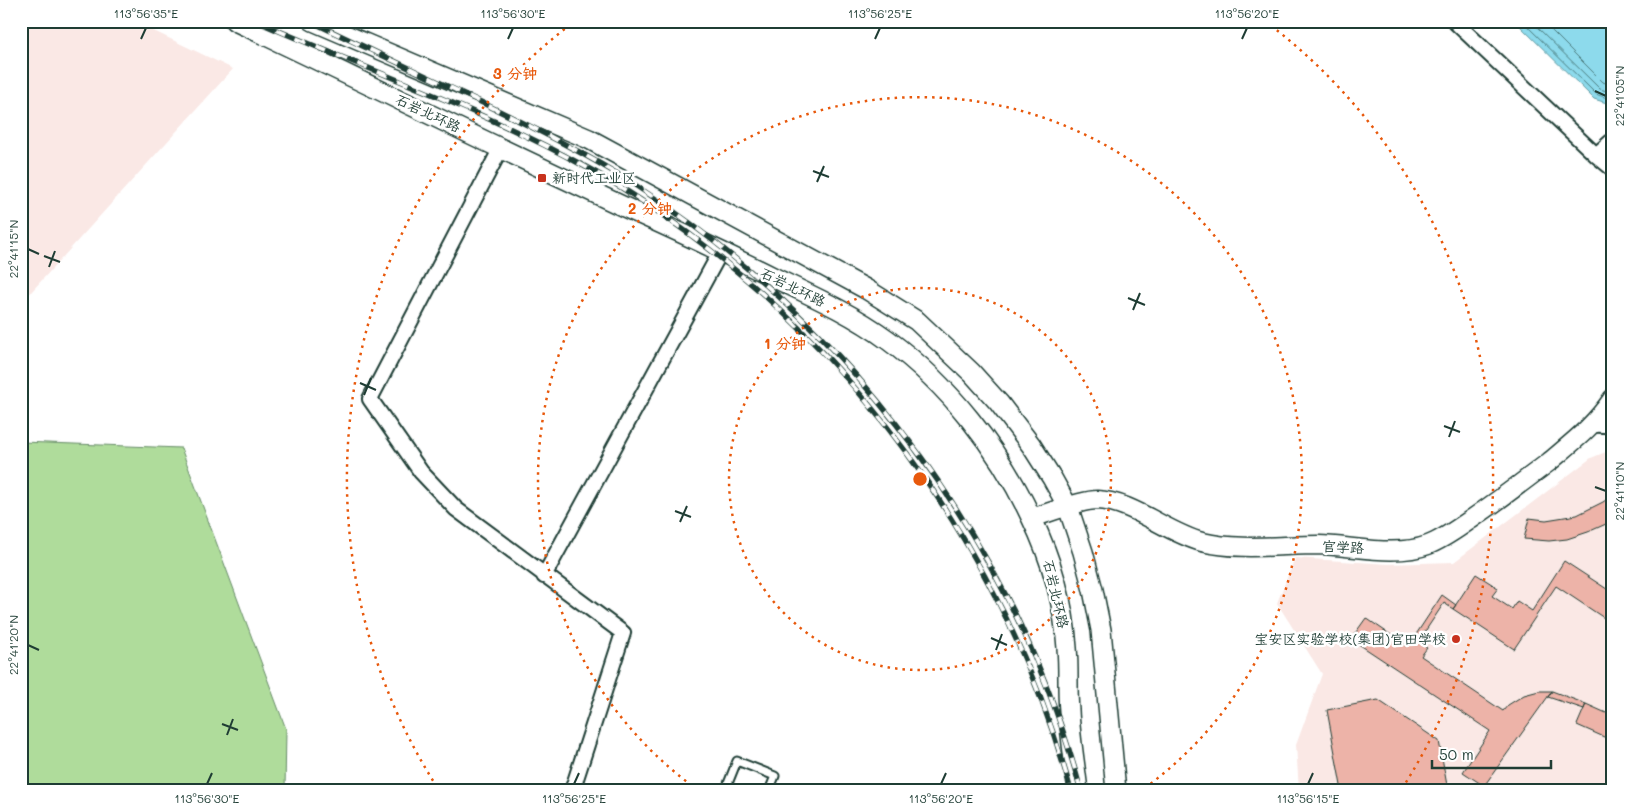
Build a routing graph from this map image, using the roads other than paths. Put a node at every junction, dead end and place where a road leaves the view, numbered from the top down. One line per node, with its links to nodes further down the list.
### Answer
1 (235, 21): 5 (main road, 石岩北环路)
2 (312, 21): 12 (main road)
3 (1454, 21): 6 (street)
4 (1613, 140): 6 (street)
5 (502, 148): 8 (main road, 石岩北环路); 14 (street)
6 (1596, 155): 7 (street)
7 (1613, 169)
8 (721, 251): 13 (main road, 石岩北环路); 14 (street)
9 (1613, 398): 10 (street, 官学路)
10 (1589, 428): 11 (lane); 12 (street, 官学路)
11 (1613, 428)
12 (1068, 507): 13 (street, 官学路); 19 (main road)
13 (1032, 518): 18 (main road, 石岩北环路)
14 (544, 576): 15 (street)
15 (572, 791)
16 (725, 791): 17 (lane)
17 (769, 791)
18 (1078, 791)
19 (1116, 791)

